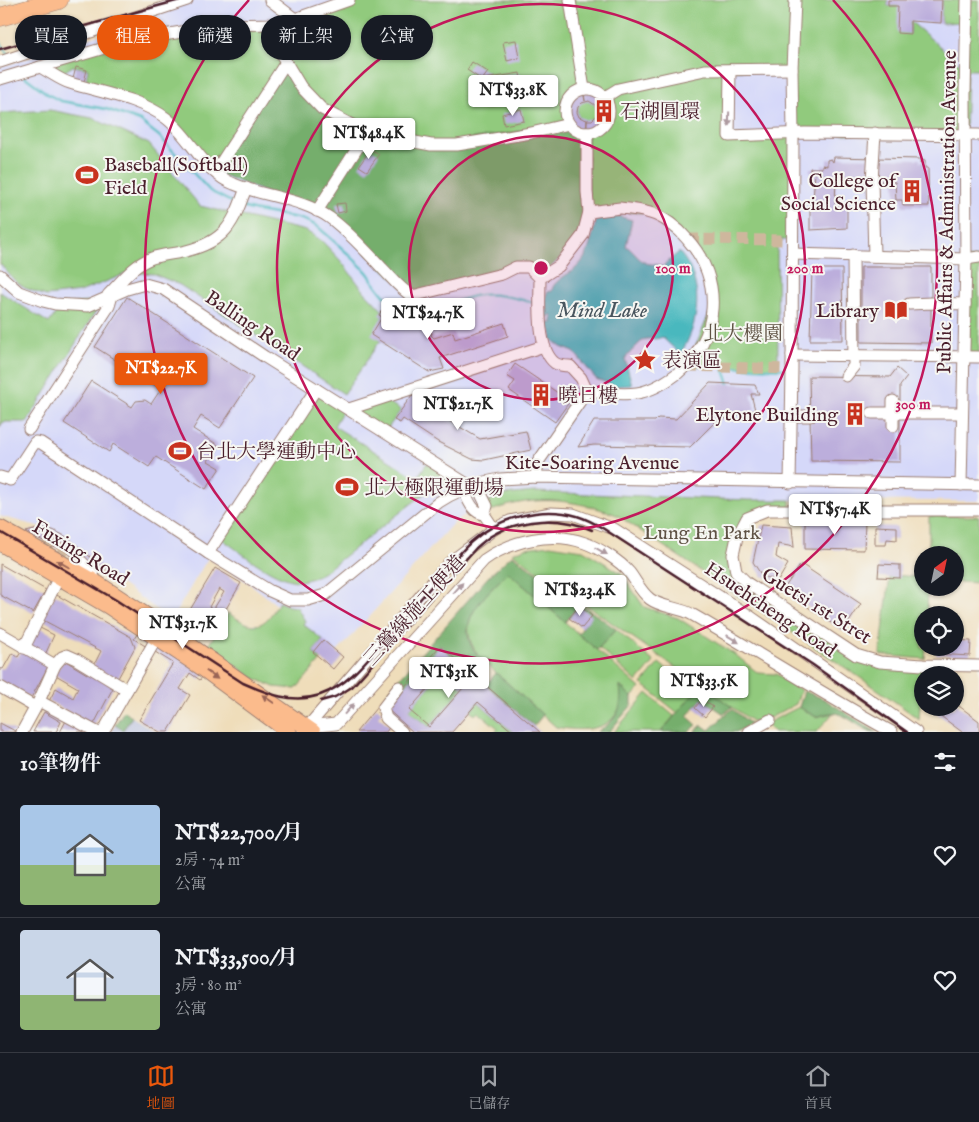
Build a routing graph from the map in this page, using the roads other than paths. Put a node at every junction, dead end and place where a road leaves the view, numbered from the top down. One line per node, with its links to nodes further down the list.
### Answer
1 (59, 0): 10 (highway)
2 (187, 0): 12 (street)
3 (270, 0): 8 (street)
4 (349, 0): 9 (street)
5 (570, 0): 20 (street)
6 (795, 0): 15 (street)
7 (966, 0): 17 (street, Public Affairs & Administration Avenue)
8 (291, 15)
9 (304, 15)
10 (0, 17)
11 (261, 24): 14 (street)
12 (0, 62)
13 (286, 62): 23 (street); 29 (street)
14 (40, 67): 19 (street); 29 (street)
15 (792, 69): 16 (street); 26 (street)
16 (730, 70): 21 (street); 26 (street, one-way to 26)
17 (967, 70): 18 (street); 27 (street, Public Affairs & Administration Avenue)
18 (979, 70)
19 (0, 79)
20 (584, 88): 21 (street); 22 (street)
21 (605, 97): 24 (street)
22 (569, 124): 23 (street); 24 (street)
23 (367, 133): 31 (street)
24 (588, 133): 32 (street)
25 (874, 133): 26 (street); 27 (street); 35 (street)
26 (793, 134): 33 (street)
27 (965, 134): 28 (street); 37 (street, Public Affairs & Administration Avenue)
28 (979, 134)
29 (215, 172): 30 (street)
30 (246, 188): 31 (street); 40 (street)
31 (317, 211): 39 (street)
32 (589, 212): 39 (street); 50 (street)
33 (793, 254): 34 (street); 44 (street)
34 (854, 255): 35 (street); 45 (street)
35 (874, 256): 37 (street)
36 (979, 257): 37 (street)
37 (966, 258): 42 (street, Public Affairs & Administration Avenue)
38 (0, 275): 40 (street, Balling Road)
39 (540, 283): 43 (street)
40 (107, 299): 49 (street, Balling Road); 58 (street)
41 (909, 304): 42 (street)
42 (965, 304): 46 (street, Public Affairs & Administration Avenue)
43 (544, 346): 50 (street); 52 (street)
44 (792, 355): 45 (street); 55 (street)
45 (853, 356): 46 (street); 48 (street)
46 (964, 357): 47 (street); 54 (street, Public Affairs & Administration Avenue)
47 (979, 357)
48 (846, 376)
49 (316, 389): 52 (street, Balling Road); 71 (street)
50 (588, 391): 60 (street)
51 (893, 407): 53 (street); 54 (street); 57 (street)
52 (349, 409): 64 (street, Balling Road)
53 (872, 413)
54 (962, 413): 62 (street, Public Affairs & Administration Avenue)
55 (791, 416): 56 (street); 61 (street)
56 (810, 416)
57 (893, 426)
58 (29, 428)
59 (0, 477): 71 (street, Kite-Soaring Avenue)
60 (536, 477): 61 (street, Kite-Soaring Avenue); 64 (street, Kite-Soaring Avenue)
61 (790, 483): 62 (street, Kite-Soaring Avenue)
62 (961, 485): 63 (street, Kite-Soaring Avenue)
63 (979, 485)
64 (470, 487): 67 (street); 71 (street, Kite-Soaring Avenue)
65 (979, 510): 79 (street, Guetsi 1st Stret)
66 (0, 528): 70 (main road, Fuxing Road)
67 (494, 529): 85 (street, Hsuehcheng Road); 93 (street, Hsuehcheng Road)
68 (43, 542): 70 (street)
69 (0, 543): 73 (main road, Fuxing Road)
70 (28, 544): 74 (main road, Fuxing Road, one-way to 70)
71 (208, 553)
72 (82, 562): 74 (street)
73 (59, 577): 76 (main road, Fuxing Road); 77 (street)
74 (97, 584): 76 (main road, Fuxing Road)
75 (0, 633): 77 (street)
76 (160, 633): 82 (street); 85 (main road, Fuxing Road, one-way to 76); 89 (main road, Fuxing Road, one-way to 89)
77 (24, 648): 78 (street)
78 (55, 665): 82 (street); 83 (street)
79 (979, 666)
80 (0, 687): 83 (street)
81 (399, 687): 90 (street)
82 (127, 690): 88 (street)
83 (37, 704): 86 (street); 87 (street)
84 (770, 720): 91 (street)
85 (308, 730): 92 (street, 三鶯線施工便道, one-way to 92)
86 (22, 732)
87 (97, 732)
88 (103, 732)
89 (289, 732)
90 (402, 732)
91 (749, 732)
92 (892, 732)
93 (916, 732)

